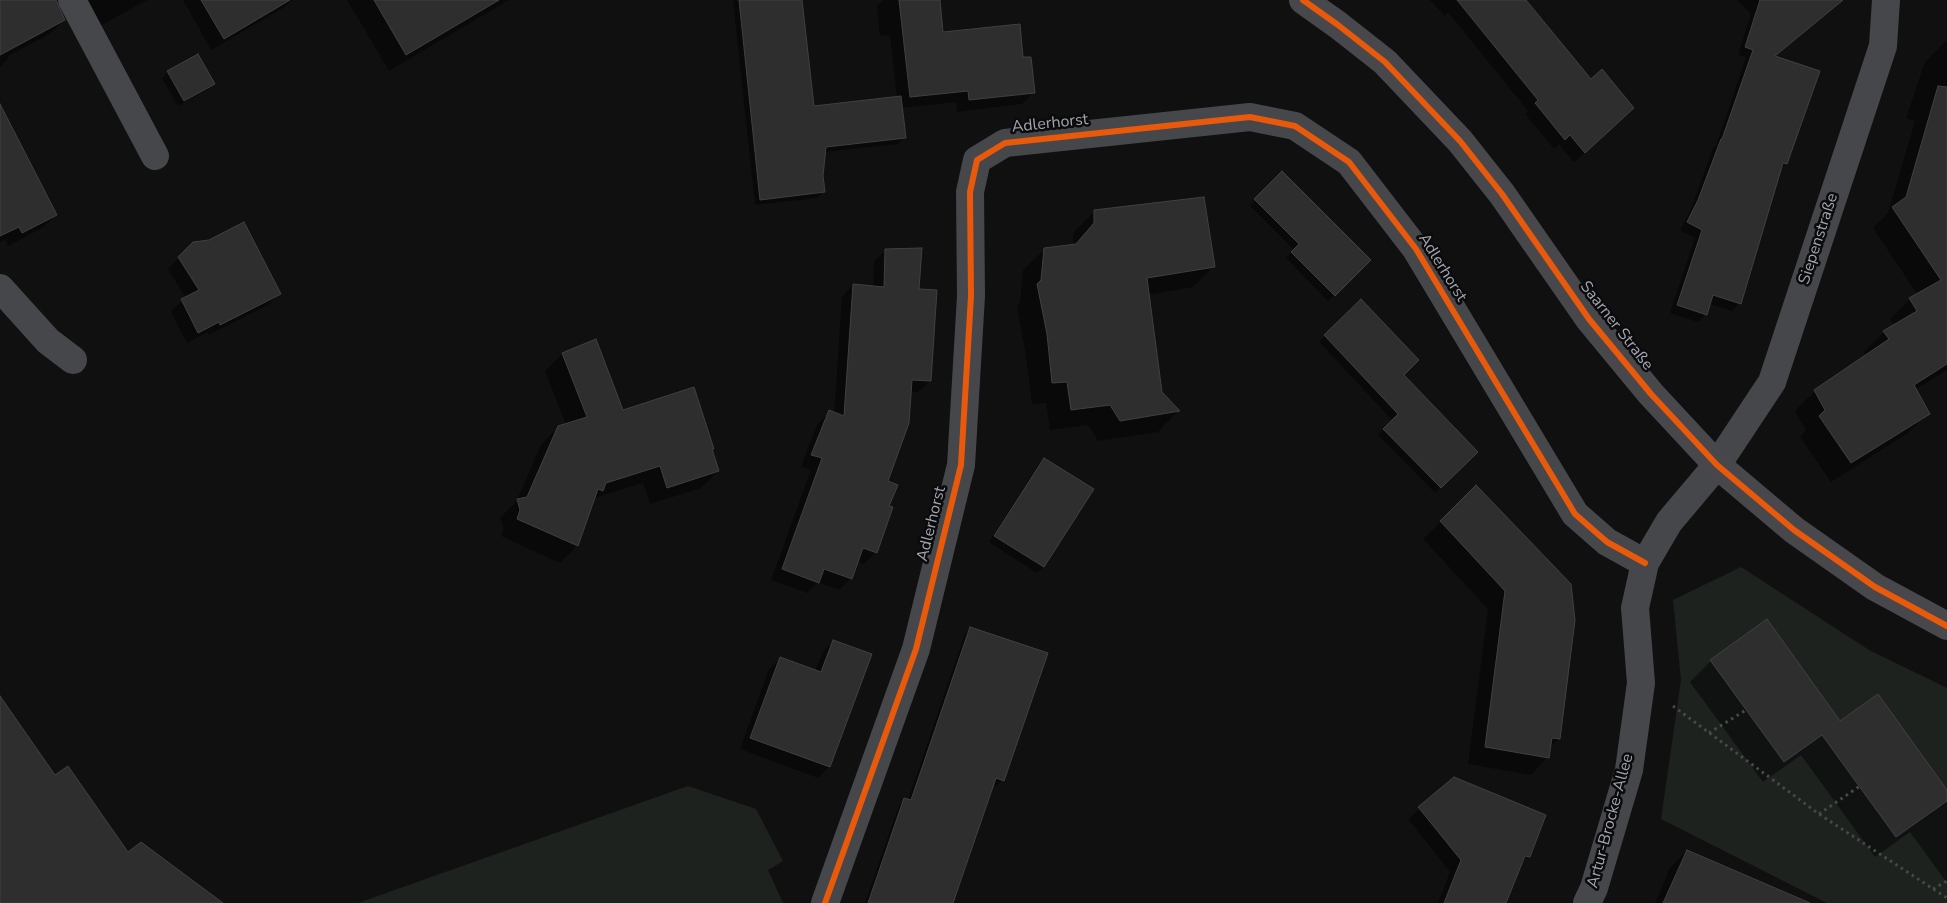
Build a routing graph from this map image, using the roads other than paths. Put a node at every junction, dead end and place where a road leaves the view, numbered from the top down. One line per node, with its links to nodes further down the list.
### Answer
1 (72, 0): 4 (street)
2 (1303, 0): 7 (main road, Saarner Straße)
3 (1886, 0): 7 (street, Siepenstraße)
4 (155, 156)
5 (0, 288): 6 (street)
6 (73, 360)
7 (1717, 465): 8 (street, Artur-Brocke-Allee); 9 (main road, Saarner Straße)
8 (1645, 563): 10 (street, Adlerhorst); 11 (street, Artur-Brocke-Allee)
9 (1947, 626)
10 (825, 903)
11 (1588, 903)

